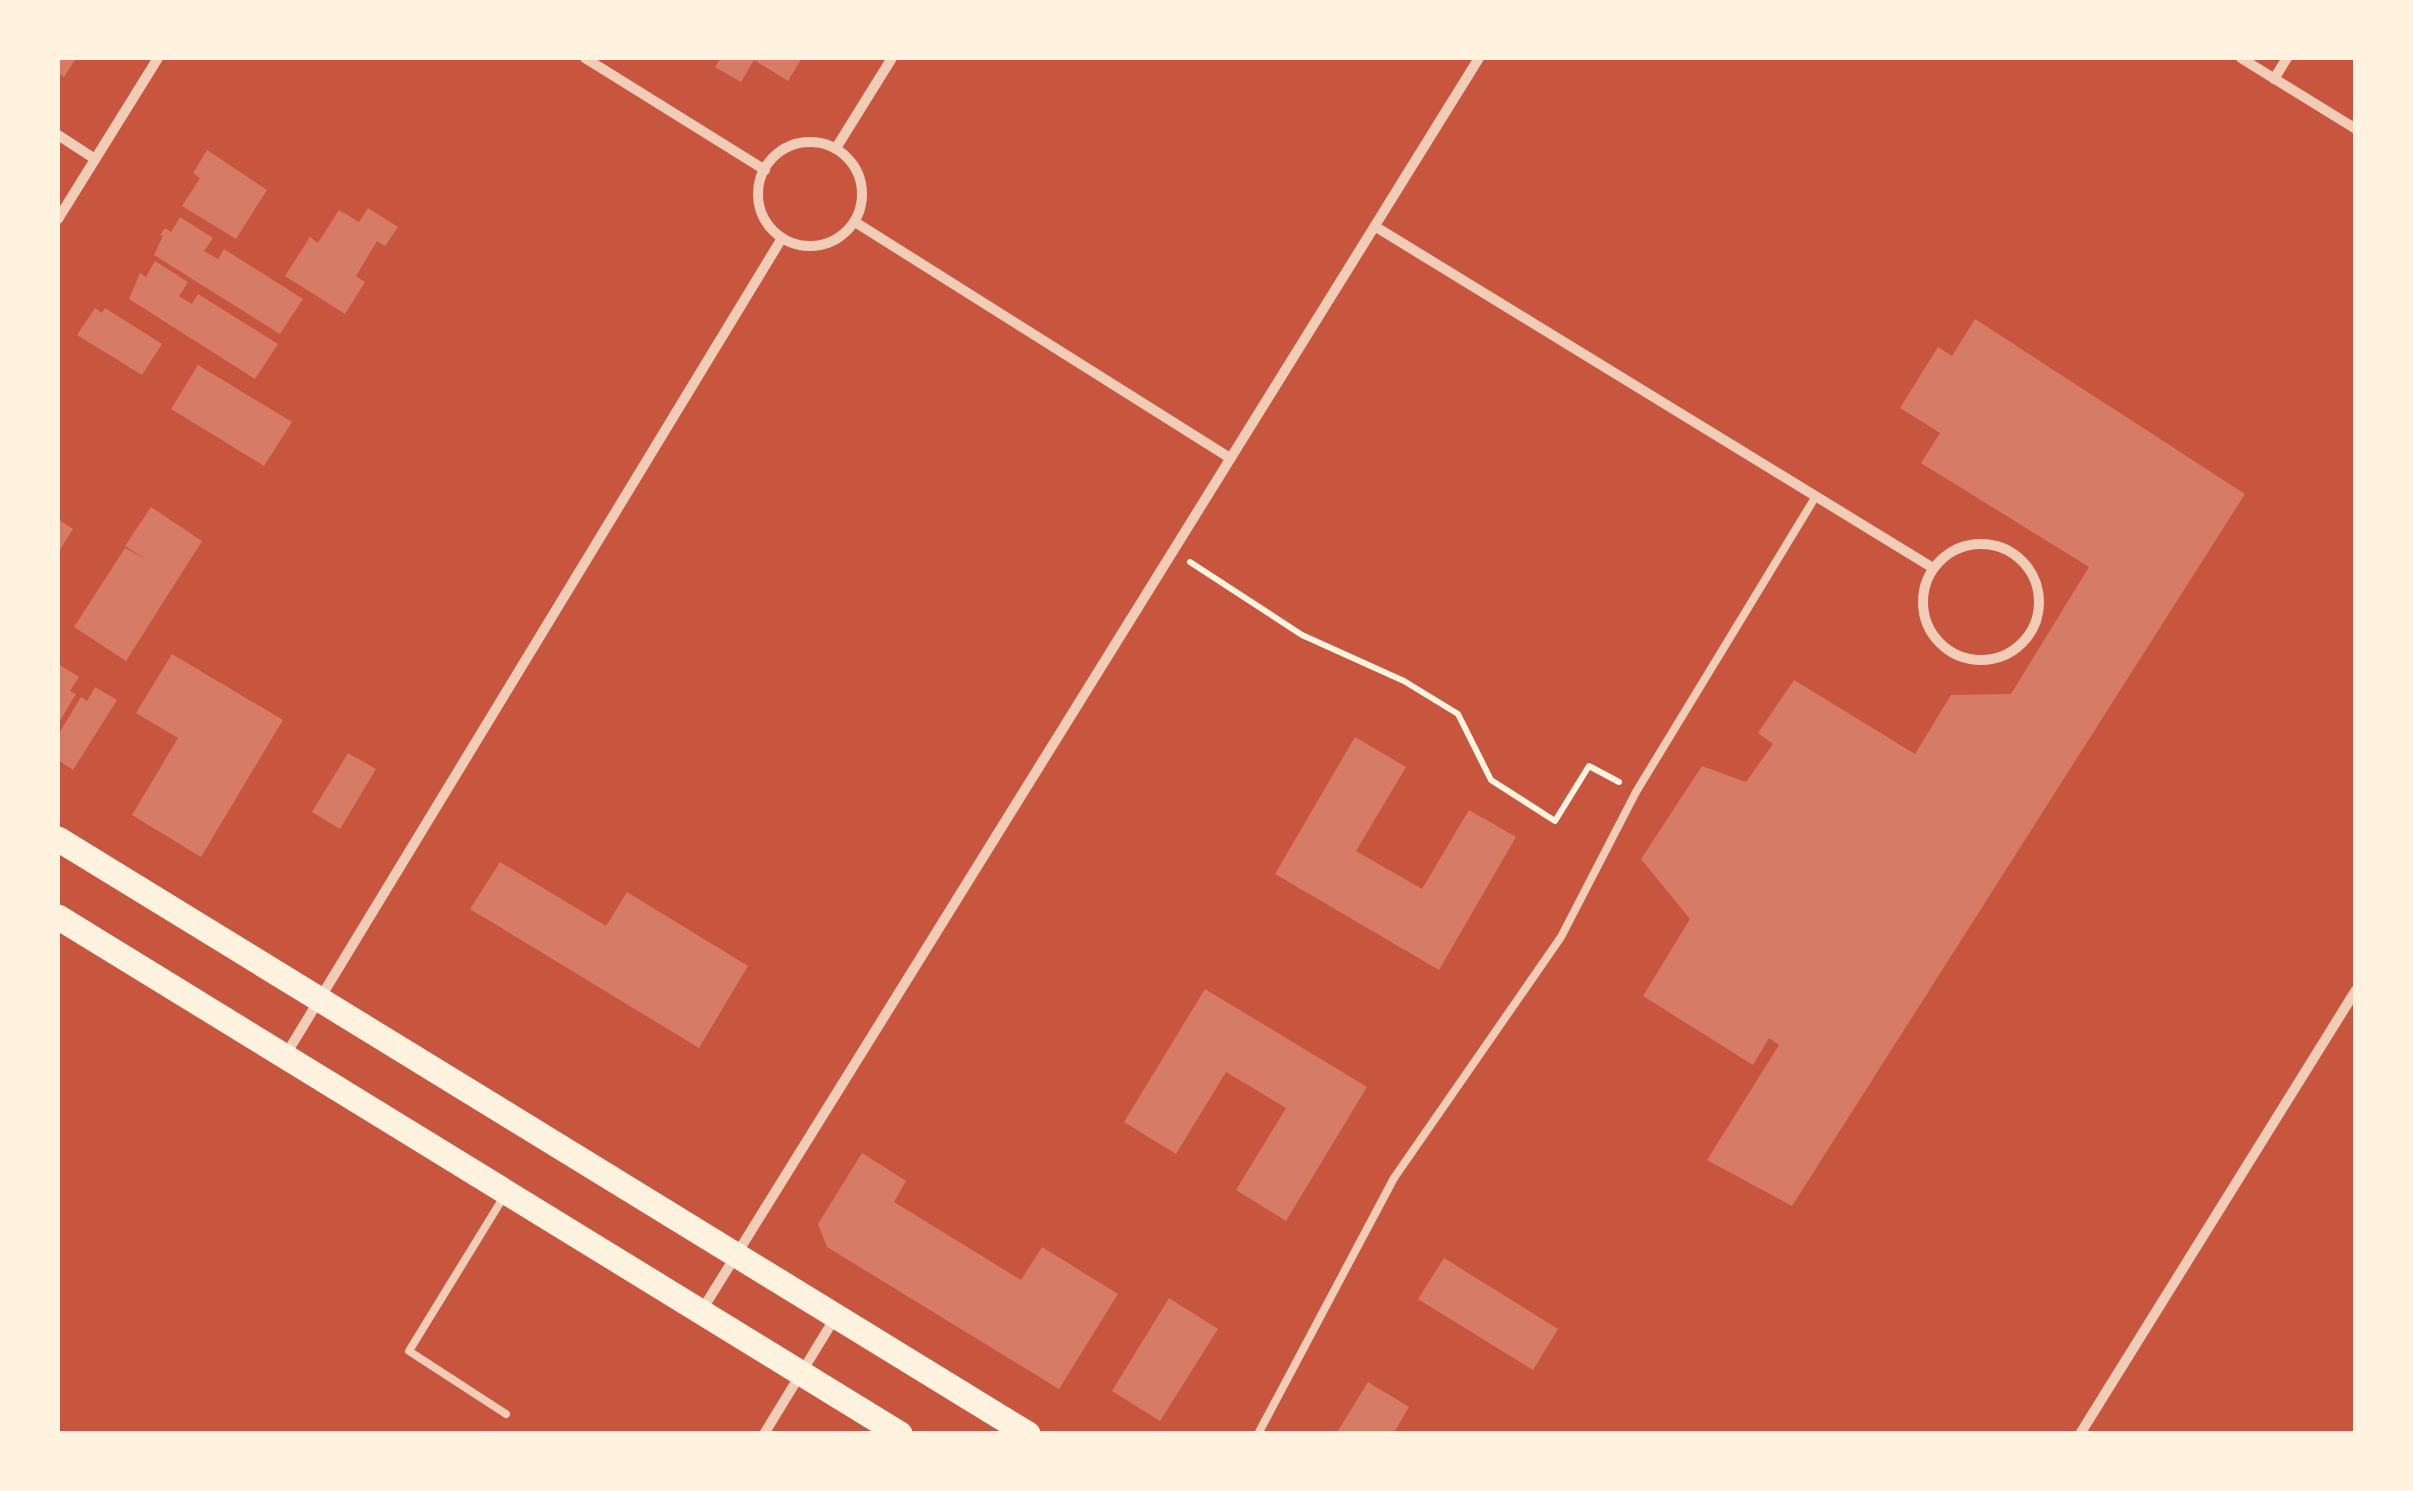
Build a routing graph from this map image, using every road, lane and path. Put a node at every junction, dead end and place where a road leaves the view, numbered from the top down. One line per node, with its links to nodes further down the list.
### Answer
1 (158, 58): 11 (street)
2 (585, 58): 12 (street)
3 (892, 58): 10 (street)
4 (1479, 58): 15 (street)
5 (2240, 58): 7 (street)
6 (2286, 58): 7 (street)
7 (2274, 78): 8 (street)
8 (2356, 129)
9 (58, 136): 11 (street)
10 (836, 148): 12 (street); 14 (street)
11 (95, 159): 13 (street)
12 (764, 170): 16 (street)
13 (58, 219)
14 (855, 222): 16 (street); 17 (street)
15 (1376, 226): 17 (street); 18 (street)
16 (782, 238): 25 (street)
17 (1230, 458): 19 (street)
18 (1816, 496): 20 (street); 21 (lane)
19 (1172, 550): 21 (path); 28 (street)
20 (1933, 568): 20 (street)
21 (1636, 792): 36 (lane)
22 (58, 839): 25 (main road)
23 (58, 916): 26 (main road)
24 (2356, 990): 37 (street)
25 (320, 1000): 26 (street); 28 (main road)
26 (285, 1056): 27 (main road)
27 (508, 1192): 29 (main road); 32 (lane)
28 (736, 1255): 29 (street); 30 (main road)
29 (701, 1311): 31 (main road)
30 (836, 1316): 31 (street); 35 (main road)
31 (801, 1372): 33 (street); 34 (main road)
32 (506, 1414)
33 (764, 1434)
34 (900, 1434)
35 (1028, 1434)
36 (1258, 1434)
37 (2080, 1434)

